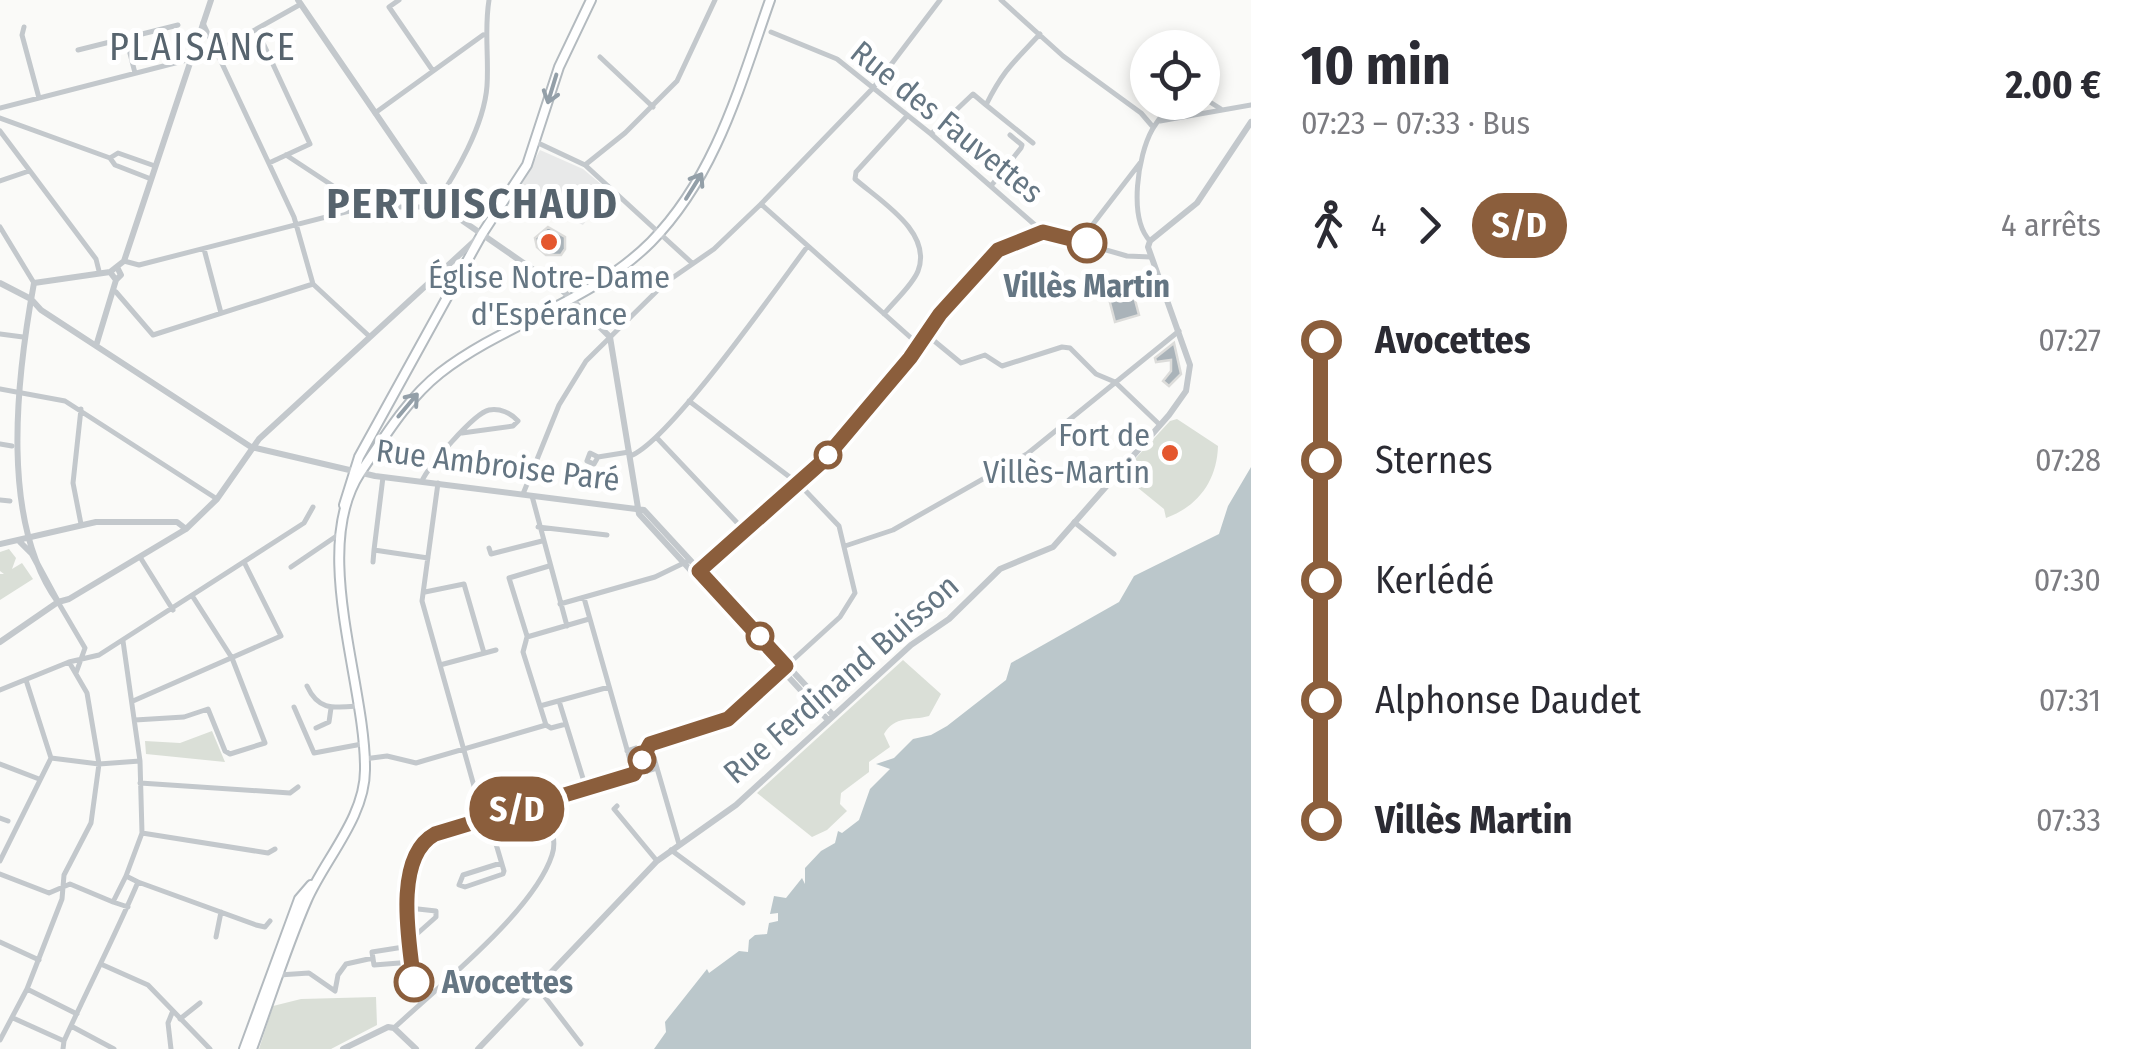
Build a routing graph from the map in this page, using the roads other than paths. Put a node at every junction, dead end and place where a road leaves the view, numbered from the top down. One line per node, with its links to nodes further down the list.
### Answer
1 (211, 0): 12 (street)
2 (400, 0): 25 (street)
3 (489, 0): 18 (street)
4 (591, 0): 43 (main road, one-way to 43)
5 (714, 0): 30 (street)
6 (770, 0): 60 (main road, one-way to 6)
7 (940, 0): 26 (street)
8 (1001, 0): 11 (street)
9 (1016, 0): 11 (street)
10 (299, 2): 15 (street); 34 (street)
11 (1010, 8): 17 (street)
12 (203, 24): 21 (street); 23 (street)
13 (178, 25): 19 (street)
14 (24, 27): 27 (street)
15 (257, 30): 21 (street); 45 (street)
16 (771, 32): 26 (street, Rue des Fauvettes)
17 (1040, 34): 28 (street); 39 (street)
18 (483, 35): 25 (street); 55 (street)
19 (126, 38): 20 (street); 24 (street)
20 (78, 50)
21 (218, 52): 23 (street); 48 (street)
22 (600, 58): 30 (street)
23 (190, 59): 24 (street); 50 (street)
24 (135, 72): 27 (street)
25 (434, 72): 34 (street)
26 (874, 87): 35 (street, Rue des Fauvettes); 56 (street)
27 (39, 98): 31 (street)
28 (986, 105): 41 (street); 44 (street)
29 (1251, 105): 33 (street)
30 (653, 107): 49 (street)
31 (0, 108)
32 (1220, 108): 33 (street)
33 (1223, 110): 37 (street)
34 (376, 114): 55 (street)
35 (908, 115): 41 (street, Rue des Fauvettes); 79 (street)
36 (0, 118): 46 (street)
37 (1160, 121): 39 (street)
38 (1251, 122): 64 (street)
39 (1153, 128): 47 (street)
40 (0, 131): 51 (street)
41 (931, 134): 54 (street, Rue des Fauvettes)
42 (1010, 135): 54 (street)
43 (536, 142): 49 (street); 62 (main road)
44 (1033, 143)
45 (286, 155): 48 (street); 57 (street)
46 (110, 158): 50 (street); 52 (street)
47 (1142, 160): 63 (street); 64 (street)
48 (269, 163): 58 (street)
49 (584, 165): 60 (street)
50 (155, 166): 52 (street)
51 (29, 170): 53 (street); 71 (street)
52 (151, 179): 68 (street)
53 (0, 182)
54 (990, 186): 61 (street, Rue des Fauvettes)
55 (437, 204): 57 (street); 62 (street)
56 (761, 204): 65 (street); 69 (street)
57 (365, 207): 58 (street)
58 (297, 224): 66 (street); 74 (street)
59 (0, 227): 73 (street)
60 (660, 232): 69 (street); 77 (main road)
61 (1043, 232): 63 (street, Rue des Fauvettes); 83 (street)
62 (482, 234): 77 (street); 82 (street); 101 (main road)
63 (1072, 238): 67 (street, Rue des Fauvettes)
64 (1150, 240): 67 (street, Rue Ferdinand Buisson)
65 (807, 247): 79 (street); 91 (street)
66 (204, 249): 68 (street); 78 (street)
67 (1151, 258): 80 (street, Rue Ferdinand Buisson)
68 (124, 261): 70 (street)
69 (692, 263): 85 (street)
70 (114, 271): 71 (street); 75 (street)
71 (99, 272): 73 (street)
72 (0, 283): 76 (street, Rue Ambroise Paré)
73 (34, 283): 76 (street)
74 (313, 284): 78 (street); 82 (street)
75 (116, 292): 78 (street); 86 (street)
76 (31, 299): 84 (street); 86 (street, Rue Ambroise Paré)
77 (574, 299): 85 (street); 101 (main road, one-way to 77)
78 (221, 312)
79 (884, 314): 87 (street)
80 (1179, 330): 88 (street); 93 (street, Rue Ferdinand Buisson)
81 (0, 334): 84 (street)
82 (369, 336): 98 (street)
83 (927, 336): 87 (street); 88 (street)
84 (23, 337): 90 (street)
85 (610, 338): 99 (street); 106 (street)
86 (96, 346): 98 (street, Rue Ambroise Paré)
87 (920, 346): 105 (street)
88 (1115, 382): 93 (street); 125 (street)
89 (0, 389): 90 (street)
90 (18, 391): 92 (street); 97 (street)
91 (689, 401): 95 (street); 105 (street)
92 (81, 409): 107 (street); 114 (street)
93 (1160, 425): 113 (street, Rue Ferdinand Buisson)
94 (462, 433): 94 (street); 103 (street)
95 (656, 438): 99 (street); 118 (street)
96 (0, 444): 97 (street)
97 (12, 446): 109 (street)
98 (251, 447): 101 (street, Rue Ambroise Paré); 107 (street)
99 (630, 454): 100 (street); 111 (street)
100 (598, 457)
101 (356, 472): 102 (street, Rue Ambroise Paré); 119 (main road); 177 (main road)
102 (382, 477): 103 (street, Rue Ambroise Paré); 127 (street)
103 (422, 482): 104 (street, Rue Ambroise Paré)
104 (438, 484): 106 (street, Rue Ambroise Paré); 131 (street)
105 (799, 484): 118 (street); 125 (street)
106 (527, 495): 111 (street, Rue Ambroise Paré); 115 (street)
107 (217, 499): 116 (street)
108 (0, 500): 109 (street)
109 (10, 502): 112 (street)
110 (313, 507): 134 (street)
111 (638, 508): 133 (street, Rue Ambroise Paré)
112 (13, 515)
113 (1074, 522): 129 (street); 167 (street, Rue Ferdinand Buisson)
114 (81, 524): 116 (street); 120 (street)
115 (538, 527): 121 (street); 123 (street)
116 (186, 528): 130 (street)
117 (16, 529): 122 (street)
118 (744, 531): 137 (street)
119 (339, 534): 135 (street); 163 (main road)
120 (38, 535): 122 (street); 128 (street)
121 (607, 535)
122 (18, 541): 124 (street); 128 (street); 141 (street)
123 (542, 541): 126 (street); 136 (street)
124 (0, 544)
125 (845, 546): 155 (street)
126 (488, 548)
127 (374, 550): 131 (street); 132 (street)
128 (32, 554): 141 (street)
129 (1114, 554)
130 (140, 557): 141 (street); 143 (street)
131 (428, 558): 138 (street)
132 (373, 562)
133 (688, 562): 137 (street, Rue Ambroise Paré); 140 (street)
134 (244, 563): 139 (street); 152 (street)
135 (291, 566)
136 (550, 566): 142 (street); 146 (street)
137 (697, 573): 155 (street, Rue Ambroise Paré)
138 (424, 593): 150 (street); 154 (street)
139 (193, 597): 143 (street); 152 (street)
140 (584, 598): 142 (street); 144 (street)
141 (58, 602): 148 (street); 151 (street)
142 (560, 604): 145 (street)
143 (174, 610): 147 (street)
144 (589, 619): 145 (street); 159 (street)
145 (566, 626): 146 (street)
146 (527, 637): 164 (street)
147 (123, 641): 151 (street); 161 (street)
148 (0, 642)
149 (496, 650): 150 (street)
150 (484, 653): 154 (street)
151 (85, 657): 153 (street); 156 (street)
152 (232, 658): 161 (street); 168 (street)
153 (69, 662): 156 (street); 157 (street)
154 (440, 665): 174 (street)
155 (784, 667): 167 (street, Rue Ambroise Paré); 173 (street)
156 (76, 674): 180 (street)
157 (25, 679): 160 (street); 176 (street)
158 (307, 686): 166 (street)
159 (609, 687): 162 (street); 175 (street)
160 (0, 690)
161 (133, 701): 168 (street)
162 (559, 701): 164 (street); 169 (street)
163 (356, 706): 166 (street); 172 (main road)
164 (540, 706): 170 (street)
165 (294, 707): 172 (street)
166 (330, 708): 171 (street)
167 (831, 718): 194 (street, Rue Ferdinand Buisson)
168 (135, 720): 178 (street)
169 (566, 724): 170 (street); 186 (street)
170 (546, 725): 174 (street)
171 (316, 728)
172 (362, 744): 234 (main road)
173 (650, 744): 175 (street); 181 (street); 182 (street)
174 (464, 750): 177 (street); 192 (street)
175 (628, 751): 182 (street)
176 (51, 758): 180 (street); 183 (street)
177 (364, 758): 217 (main road)
178 (140, 761): 180 (street); 184 (street)
179 (0, 764): 183 (street)
180 (99, 764): 203 (street)
181 (657, 768): 182 (street); 194 (street)
182 (634, 774): 186 (street)
183 (39, 780): 197 (street)
184 (140, 783): 185 (street); 193 (street)
185 (298, 787)
186 (586, 788): 187 (street)
187 (543, 802): 189 (street); 221 (street)
188 (618, 806): 198 (street)
189 (488, 817): 192 (street); 199 (street)
190 (0, 818): 191 (street)
191 (8, 821)
192 (476, 821): 207 (street)
193 (142, 833): 195 (street); 201 (street)
194 (680, 844): 196 (street, Rue Ferdinand Buisson)
195 (275, 849)
196 (672, 850): 198 (street, Rue Ferdinand Buisson); 205 (street)
197 (0, 861)
198 (657, 861): 218 (street, Rue Ferdinand Buisson)
199 (501, 863): 199 (street)
200 (0, 874): 203 (street)
201 (126, 876): 202 (street); 204 (street)
202 (138, 882): 206 (street); 208 (street)
203 (62, 886): 204 (street); 214 (street)
204 (113, 902): 206 (street)
205 (743, 904)
206 (128, 907): 216 (street)
207 (409, 908): 212 (street); 212 (street)
208 (221, 912): 209 (street); 210 (street)
209 (270, 922)
210 (216, 937)
211 (0, 942): 214 (street)
212 (409, 943): 213 (street); 215 (street)
213 (373, 958): 215 (street); 217 (street)
214 (39, 960): 219 (street)
215 (412, 962): 221 (street)
216 (103, 965): 222 (street); 223 (street)
217 (279, 975): 235 (main road)
218 (538, 988): 229 (street); 238 (street, Rue Ferdinand Buisson)
219 (28, 989): 223 (street); 224 (street)
220 (200, 1003): 225 (street)
221 (421, 1003): 227 (street)
222 (173, 1012): 225 (street); 232 (street)
223 (77, 1014): 226 (street)
224 (14, 1018): 228 (street); 230 (street)
225 (180, 1019): 233 (street)
226 (71, 1026): 230 (street); 231 (street)
227 (394, 1028): 236 (street); 237 (street)
228 (0, 1040)
229 (581, 1044)
230 (64, 1045)
231 (114, 1049)
232 (171, 1049)
233 (210, 1049)
234 (244, 1049)
235 (252, 1049)
236 (344, 1049)
237 (416, 1049)
238 (478, 1049)

